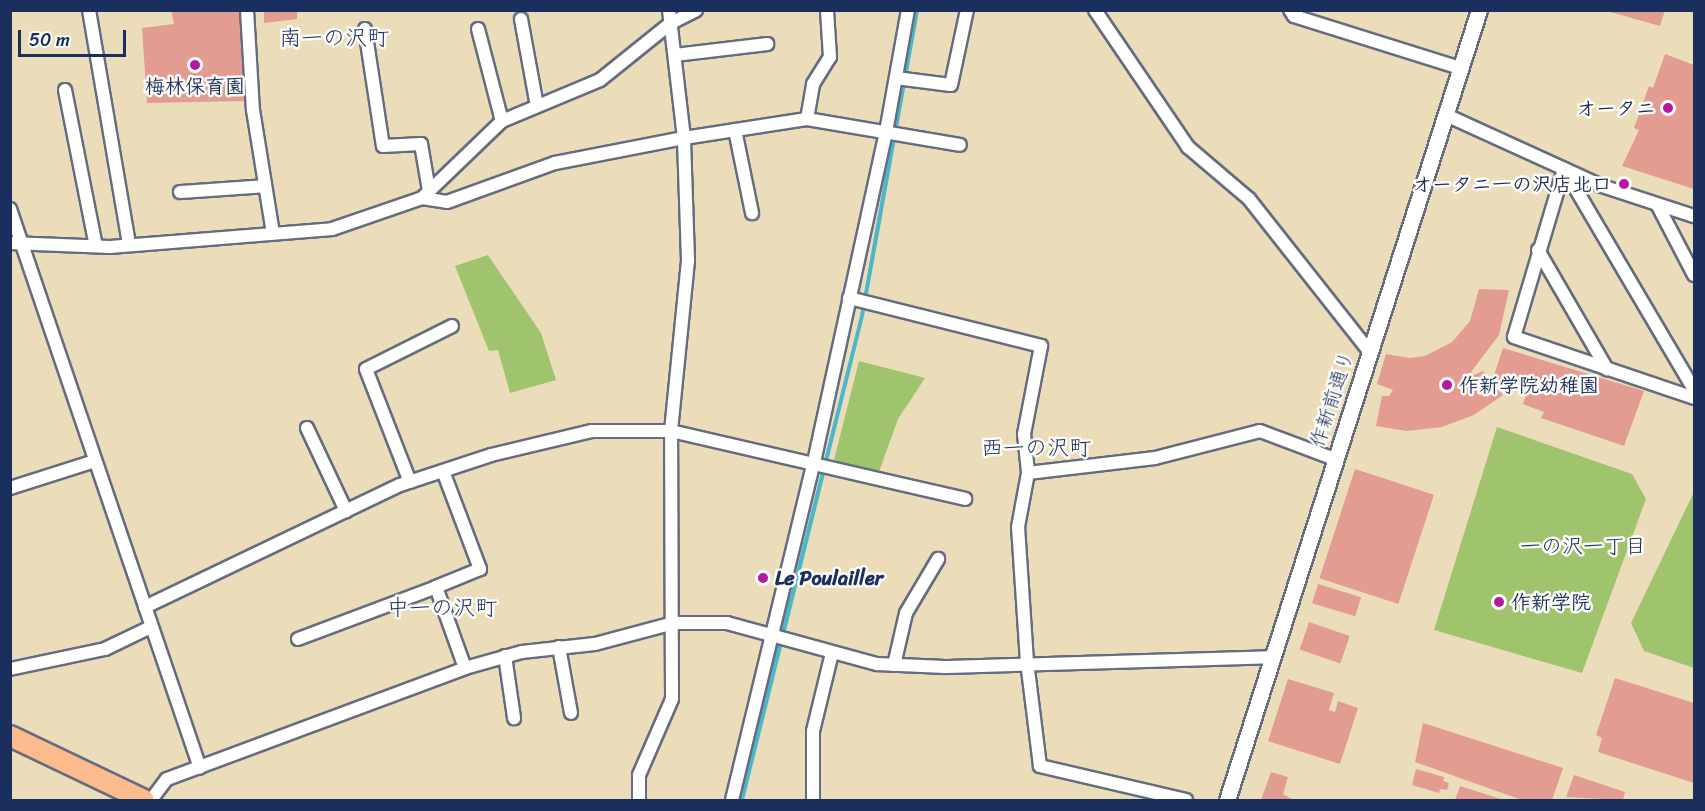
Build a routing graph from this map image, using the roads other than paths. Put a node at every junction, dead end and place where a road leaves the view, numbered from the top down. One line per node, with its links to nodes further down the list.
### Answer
1 (89, 10): 38 (street)
2 (247, 10): 29 (street)
3 (669, 10): 12 (street)
4 (696, 10): 12 (street)
5 (827, 10): 22 (street)
6 (908, 10): 18 (street)
7 (967, 10): 18 (street)
8 (1095, 10): 44 (street)
9 (1290, 10): 17 (street)
10 (1479, 10): 17 (street, 作新前通り)
11 (520, 19): 20 (street)
12 (671, 23): 16 (street); 20 (street)
13 (365, 29): 31 (street)
14 (478, 29): 23 (street)
15 (767, 44): 16 (street)
16 (675, 56): 26 (street)
17 (1460, 68): 21 (street, 作新前通り)
18 (896, 78): 25 (street)
19 (65, 90): 39 (street)
20 (537, 106): 23 (street)
21 (1446, 115): 28 (street); 44 (street, 作新前通り)
22 (807, 119): 24 (street); 25 (street)
23 (502, 122): 31 (street)
24 (735, 130): 26 (street); 34 (street)
25 (886, 132): 27 (street); 42 (street)
26 (684, 138): 31 (street); 49 (street)
27 (960, 145)
28 (1564, 169): 32 (street); 40 (street); 46 (street)
29 (265, 186): 30 (street); 36 (street)
30 (180, 192)
31 (426, 195): 36 (street)
32 (1658, 206): 35 (street); 41 (street)
33 (10, 209): 37 (street)
34 (752, 213)
35 (1695, 216)
36 (273, 233): 38 (street)
37 (16, 243): 39 (street); 51 (street)
38 (129, 245): 39 (street)
39 (96, 246)
40 (1538, 250): 45 (street); 45 (street)
41 (1695, 275)
42 (849, 298): 52 (street); 54 (street)
43 (452, 326): 55 (street)
44 (1369, 351): 50 (street, 作新前通り)
45 (1607, 369): 47 (street)
46 (1695, 390)
47 (1695, 398)
48 (308, 428): 58 (street)
49 (671, 431): 52 (street); 53 (street); 62 (street)
50 (1335, 459): 54 (street); 69 (street, 作新前通り)
51 (94, 461): 56 (street); 61 (street)
52 (814, 462): 57 (street); 64 (street)
53 (443, 471): 55 (street); 60 (street)
54 (1028, 473): 70 (street)
55 (410, 482): 58 (street)
56 (10, 488)
57 (965, 499)
58 (346, 511): 61 (street)
59 (938, 559): 71 (street)
60 (436, 587): 65 (street); 72 (street)
61 (145, 607): 63 (street)
62 (674, 623): 64 (street); 66 (street); 80 (street)
63 (151, 627): 73 (street); 77 (street)
64 (771, 637): 67 (street); 81 (street)
65 (298, 639)
66 (559, 647): 68 (street); 74 (street)
67 (832, 653): 71 (street); 82 (street)
68 (505, 656): 72 (street); 75 (street)
69 (1273, 657): 70 (street); 84 (street, 作新前通り)
70 (1027, 662): 71 (street); 83 (street)
71 (894, 665)
72 (465, 668): 77 (street)
73 (10, 669)
74 (571, 714)
75 (514, 718)
76 (10, 736): 78 (main road)
77 (200, 768): 79 (street)
78 (144, 801)
79 (151, 801)
80 (639, 801)
81 (732, 801)
82 (813, 801)
83 (1186, 801)
84 (1227, 801)

